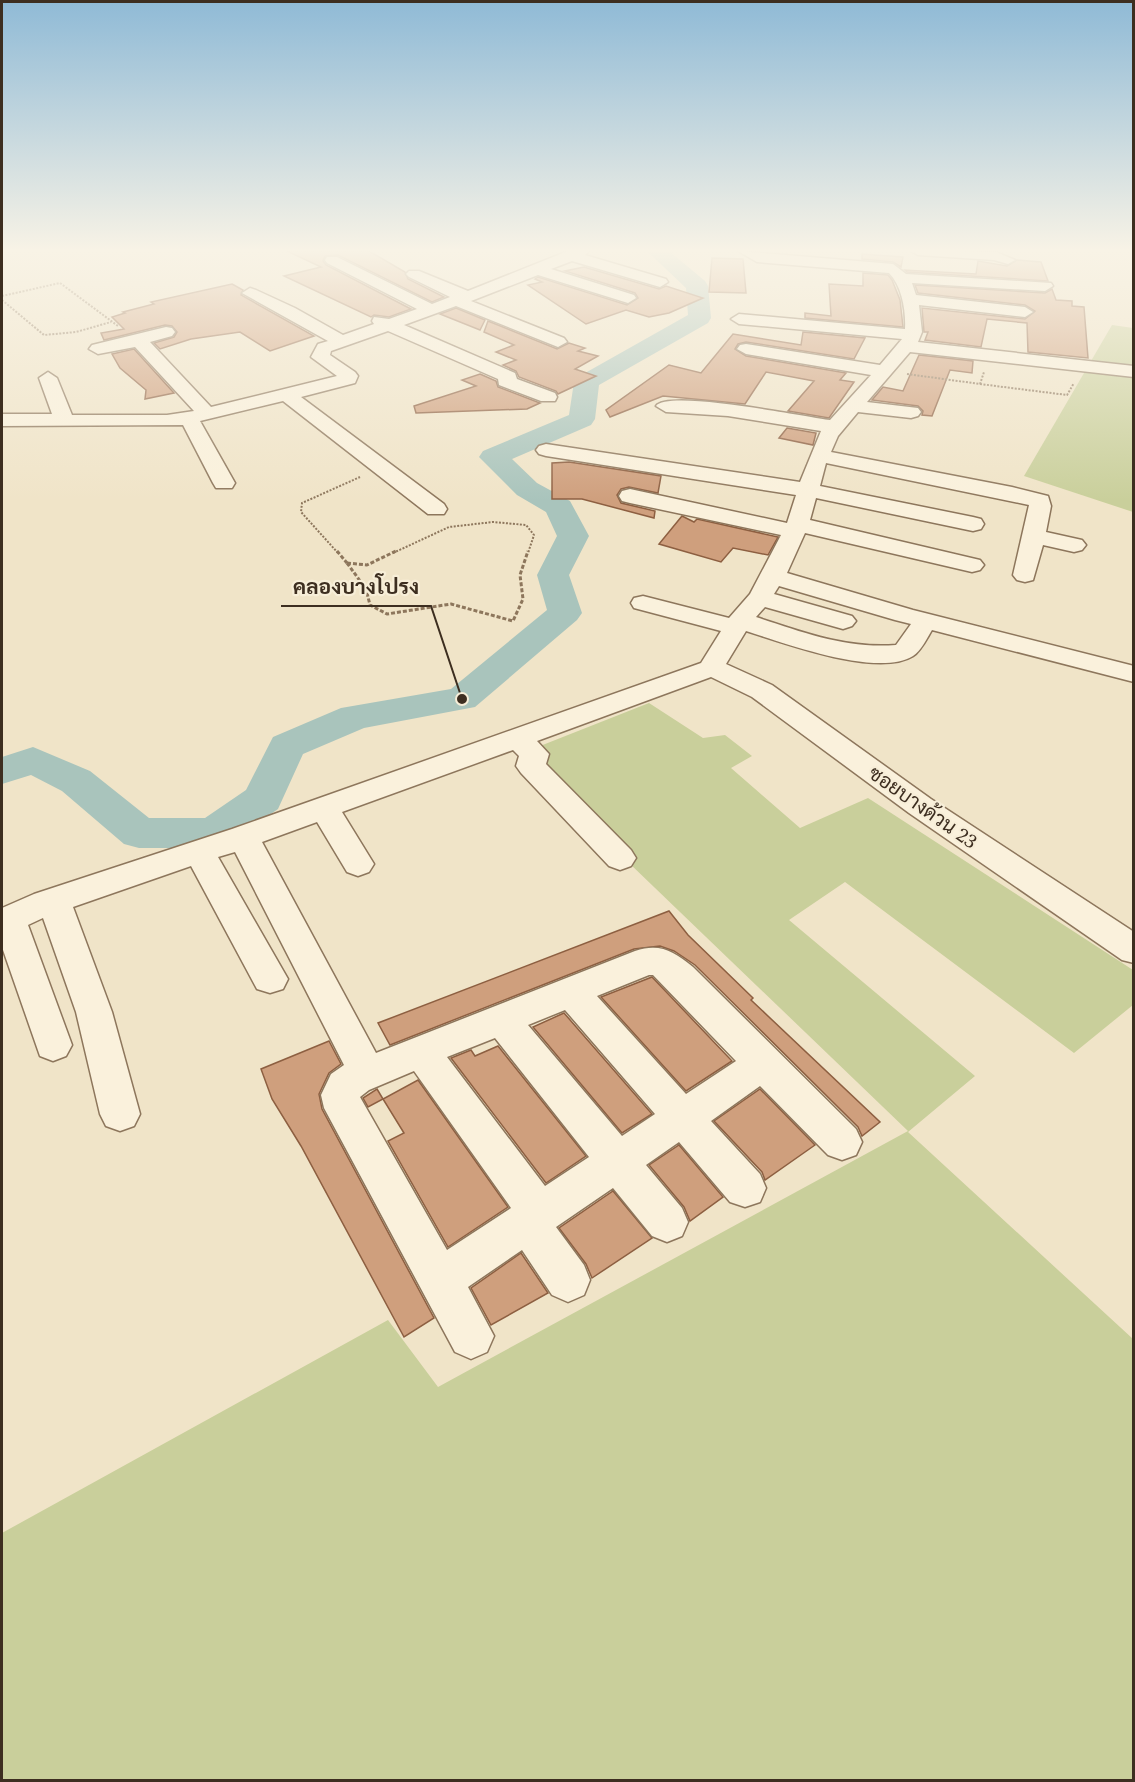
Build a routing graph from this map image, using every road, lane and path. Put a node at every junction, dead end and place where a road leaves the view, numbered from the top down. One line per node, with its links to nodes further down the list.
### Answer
1 (156, 334): 10 (street)
2 (329, 334): 11 (street)
3 (364, 334): 11 (street)
4 (411, 334): 23 (street)
5 (449, 334): 15 (street)
6 (541, 334): 12 (street)
7 (862, 334): 9 (street)
8 (912, 334): 9 (street)
9 (909, 340): 17 (street); 18 (street)
10 (140, 341): 13 (street); 27 (street)
11 (342, 342): 22 (street)
12 (558, 342)
13 (98, 349)
14 (746, 349): 17 (street)
15 (510, 358)
16 (985, 369): 21 (path)
17 (882, 371): 21 (path); 25 (street)
18 (1134, 372)
19 (1078, 375): 21 (path)
20 (48, 378): 29 (street)
21 (980, 384)
22 (285, 394): 27 (street); 33 (street)
23 (548, 397)
24 (666, 406): 30 (street)
25 (853, 406): 26 (street); 30 (street)
26 (911, 412)
27 (198, 416): 29 (street); 34 (street)
28 (3, 420): 29 (street)
29 (64, 420)
30 (832, 431): 32 (street)
31 (546, 450): 35 (street)
32 (820, 456): 35 (street); 40 (street)
33 (383, 468): 37 (street); 42 (path)
34 (224, 483)
35 (808, 489): 38 (street); 39 (street)
36 (630, 496): 39 (street)
37 (436, 509)
38 (973, 524)
39 (795, 528): 43 (street); 45 (street)
40 (1032, 535): 41 (street); 44 (street)
41 (1074, 545)
42 (347, 563): 42 (path)
43 (972, 565)
44 (1025, 575)
45 (766, 587): 47 (street); 48 (street); 51 (street)
46 (643, 603): 48 (street)
47 (843, 621)
48 (738, 624): 49 (street); 50 (street)
49 (919, 630)
50 (711, 669): 52 (street); 60 (street, ซอยบางด้วน 23)
51 (1134, 674)
52 (517, 738): 53 (street); 56 (street)
53 (324, 808): 54 (street); 57 (street)
54 (243, 837): 55 (street); 67 (street)
55 (199, 851): 58 (street); 61 (street)
56 (620, 858)
57 (358, 864)
58 (54, 901): 59 (street); 68 (street)
59 (5, 920): 64 (street)
60 (1134, 950)
61 (270, 979)
62 (570, 991): 63 (street); 66 (street); 69 (street)
63 (502, 1020): 65 (street); 71 (street)
64 (52, 1045)
65 (420, 1050): 67 (street); 73 (street)
66 (763, 1064): 69 (street); 70 (street)
67 (367, 1073): 76 (street)
68 (120, 1114)
69 (682, 1118): 71 (street); 72 (street)
70 (842, 1142)
71 (618, 1162): 73 (street); 74 (street)
72 (745, 1188)
73 (533, 1218): 75 (street); 76 (street)
74 (667, 1222)
75 (568, 1280)
76 (439, 1281): 77 (street)
77 (471, 1336)

